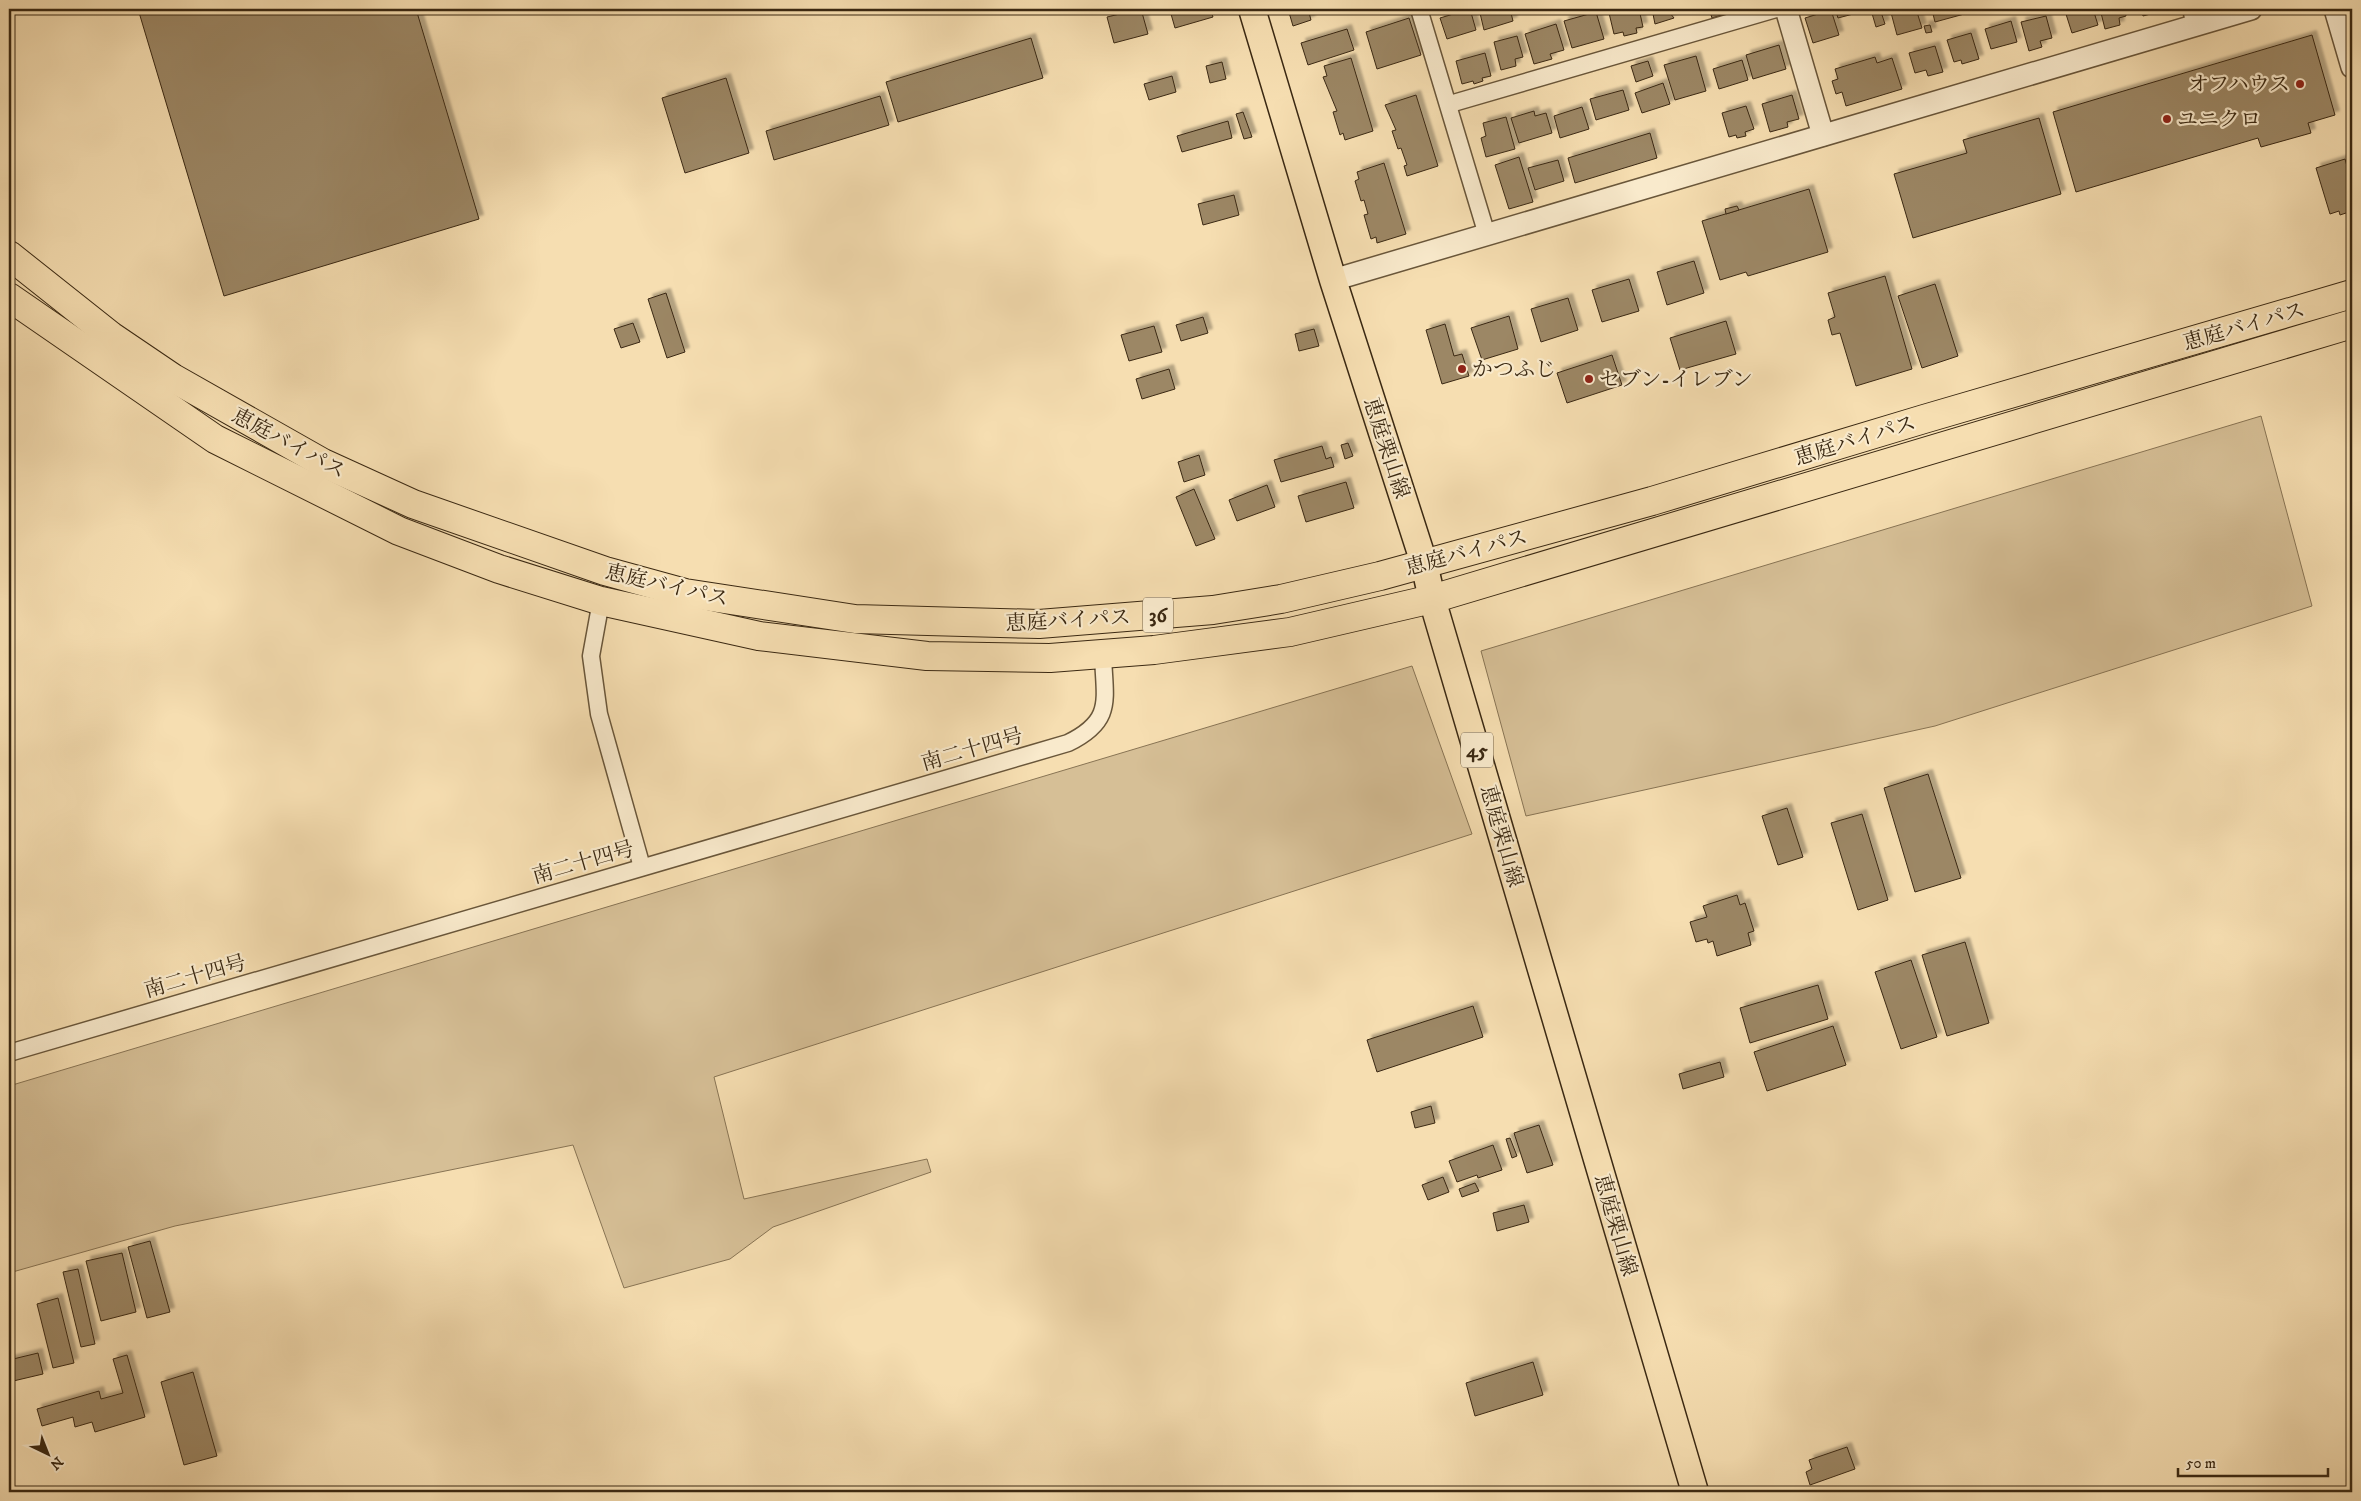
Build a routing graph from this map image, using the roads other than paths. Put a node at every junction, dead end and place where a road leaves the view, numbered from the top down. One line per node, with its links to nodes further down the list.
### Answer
1 (1252, 9): 13 (main road, 恵庭栗山線 / 45)
2 (1419, 9): 9 (street)
3 (1776, 9): 9 (street)
4 (1786, 9): 10 (street)
5 (2251, 9): 7 (street)
6 (2335, 9): 8 (street)
7 (2193, 17): 10 (street)
8 (2352, 67)
9 (1450, 104): 11 (street)
10 (1823, 135): 11 (street)
11 (1488, 235): 13 (street)
12 (9, 255): 17 (highway, 恵庭バイパス / 36)
13 (1334, 280): 17 (main road, 恵庭栗山線 / 45)
14 (2352, 294): 17 (highway, 恵庭バイパス / 36)
15 (9, 297): 19 (highway, 恵庭バイパス / 36)
16 (2352, 324): 18 (highway, 恵庭バイパス / 36)
17 (1424, 563): 18 (main road, 恵庭栗山線 / 45)
18 (1432, 599): 20 (highway, 恵庭バイパス / 36); 23 (main road, 恵庭栗山線 / 45)
19 (601, 601): 20 (highway, 恵庭バイパス / 36); 21 (street)
20 (1103, 654): 21 (street, 南二十四号)
21 (642, 867): 22 (street, 南二十四号)
22 (9, 1053)
23 (1695, 1492)

